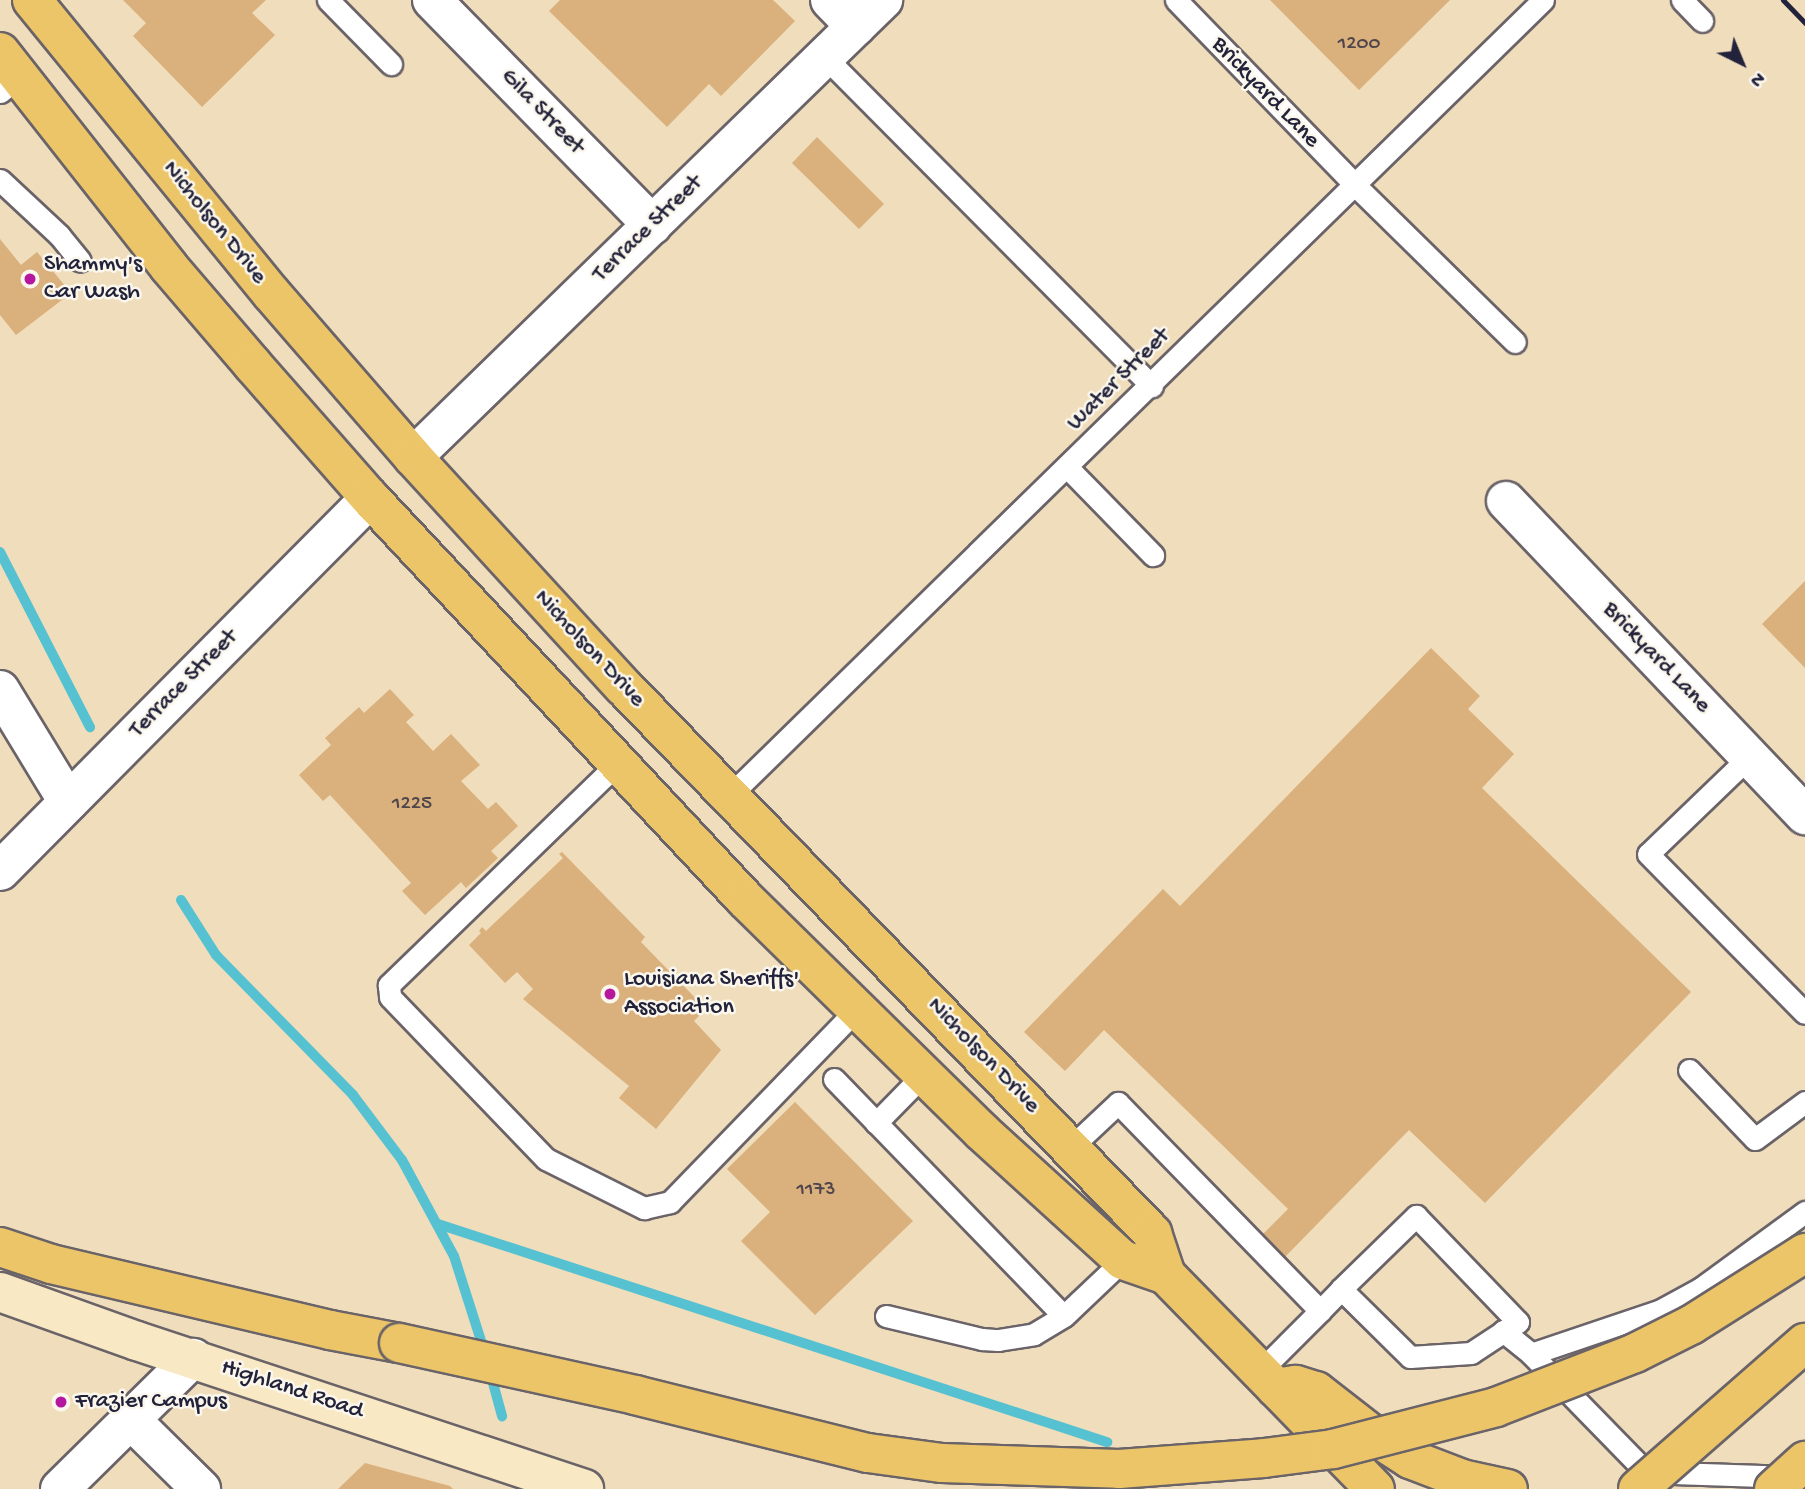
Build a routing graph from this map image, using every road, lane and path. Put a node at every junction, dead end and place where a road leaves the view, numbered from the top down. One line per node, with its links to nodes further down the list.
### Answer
1 (32, 0): 19 (main road, Nicholson Drive)
2 (328, 0): 11 (lane)
3 (432, 0): 15 (street, Gila Street)
4 (883, 0): 8 (street, Terrace Street)
5 (1176, 0): 14 (lane, Brickyard Lane)
6 (1543, 0): 14 (lane, Water Street)
7 (1682, 0): 9 (lane)
8 (843, 13): 10 (street, Terrace Street)
9 (1702, 21)
10 (825, 57): 15 (street, Terrace Street); 18 (lane)
11 (391, 64)
12 (7, 74): 21 (main road, Nicholson Drive)
13 (0, 180): 16 (lane)
14 (1355, 185): 17 (lane, Brickyard Lane); 18 (lane, Water Street)
15 (652, 225): 19 (street, Terrace Street)
16 (80, 261)
17 (1515, 342)
18 (1152, 386): 20 (lane, Water Street)
19 (413, 457): 27 (main road, Nicholson Drive)
20 (1068, 468): 23 (lane); 27 (lane, Water Street)
21 (370, 498): 26 (main road, Nicholson Drive); 28 (street, Terrace Street)
22 (1506, 501): 25 (street, Brickyard Lane)
23 (1153, 555)
24 (0, 690): 28 (street)
25 (1750, 757): 29 (street, Brickyard Lane); 32 (lane)
26 (617, 764): 31 (main road, Nicholson Drive); 31 (lane)
27 (730, 795): 38 (main road, Nicholson Drive)
28 (68, 802): 30 (street, Terrace Street)
29 (1805, 815)
30 (0, 872)
31 (856, 1010): 34 (main road, Nicholson Drive)
32 (1805, 1013)
33 (1689, 1070): 36 (lane)
34 (923, 1076): 37 (lane); 42 (main road, Nicholson Drive)
35 (834, 1079): 37 (lane)
36 (1805, 1102)
37 (876, 1123): 48 (lane)
38 (1070, 1148): 43 (main road, Nicholson Drive); 46 (lane)
39 (1805, 1212): 51 (lane)
40 (0, 1247): 41 (main road, bridge)
41 (1805, 1253)
42 (1123, 1259): 43 (main road, Nicholson Drive); 48 (lane)
43 (1166, 1275): 53 (main road, Nicholson Drive)
44 (1341, 1289): 46 (lane); 49 (lane); 49 (lane)
45 (0, 1292): 52 (street, Highland Road)
46 (1320, 1311): 53 (lane)
47 (886, 1316): 48 (lane)
48 (1064, 1316)
49 (1503, 1331): 51 (lane)
50 (1805, 1343): 63 (main road, bridge)
51 (1531, 1354): 57 (lane)
52 (193, 1358): 54 (street); 60 (street, Highland Road)
53 (1268, 1379): 61 (main road, Nicholson Drive); 62 (main road)
54 (130, 1419): 58 (street); 59 (street)
55 (1805, 1461): 64 (main road, bridge)
56 (1805, 1472): 65 (main road)
57 (1805, 1478)
58 (60, 1489)
59 (201, 1489)
60 (584, 1489)
61 (1374, 1489)
62 (1508, 1489)
63 (1638, 1489)
64 (1774, 1489)
65 (1792, 1489)

